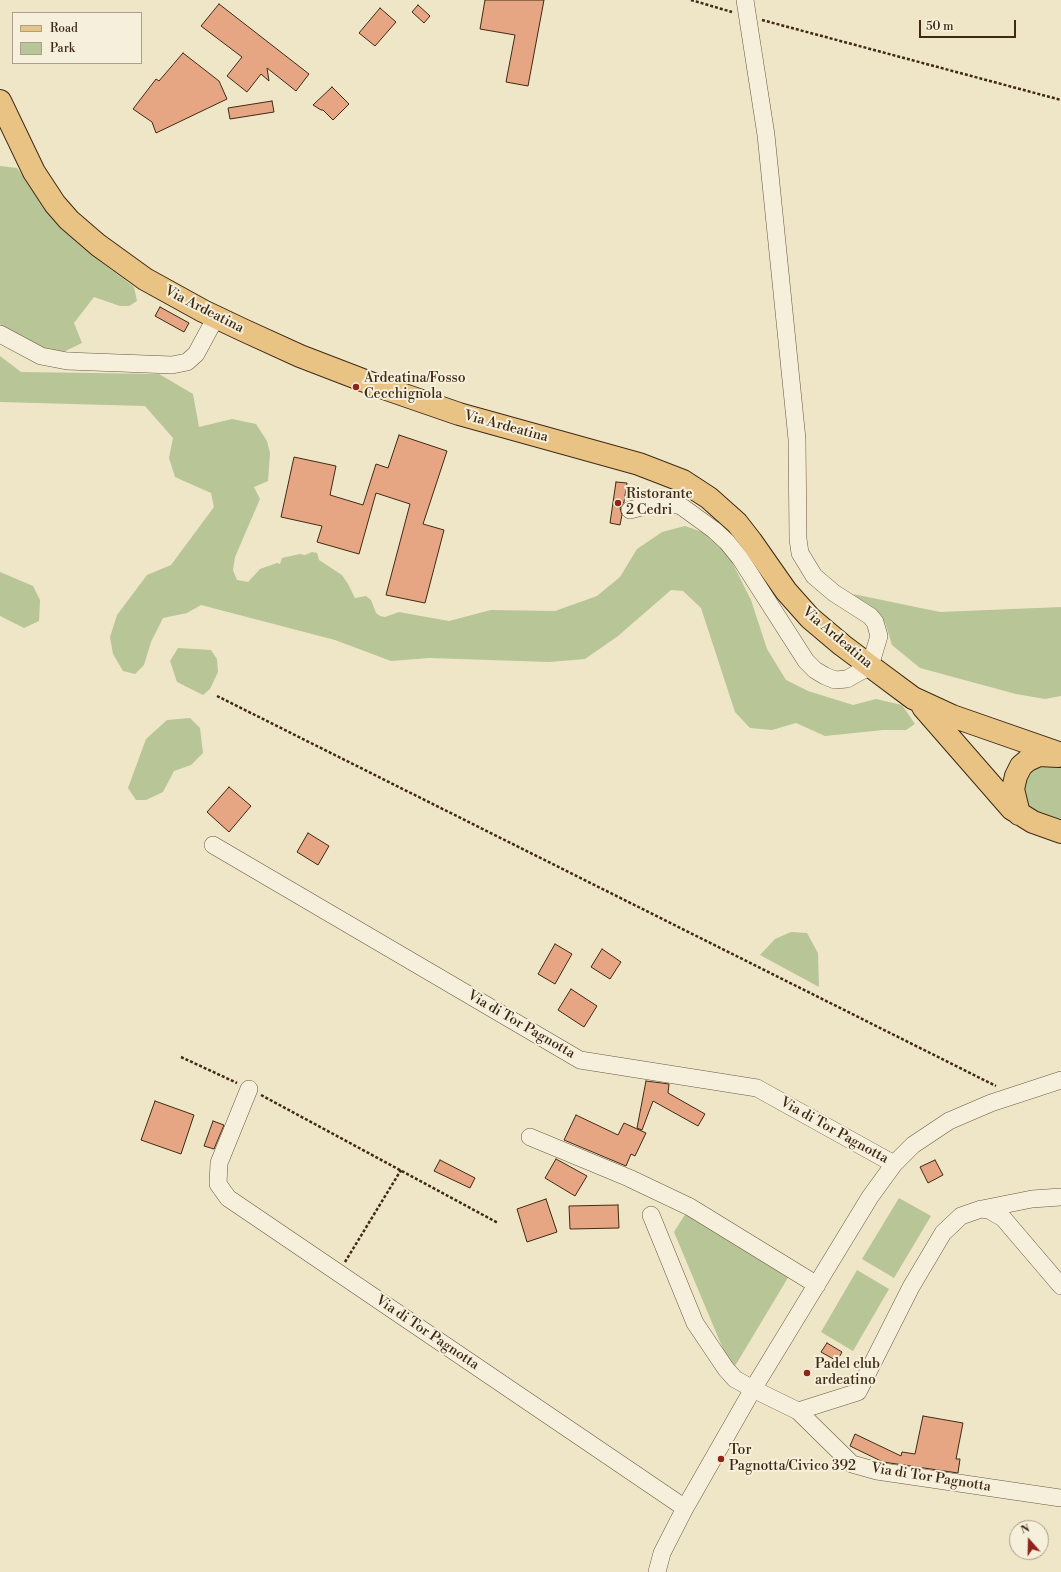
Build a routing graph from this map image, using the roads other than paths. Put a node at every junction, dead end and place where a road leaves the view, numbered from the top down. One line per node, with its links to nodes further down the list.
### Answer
1 (746, 8): 6 (street)
2 (0, 101): 3 (main road, Via Ardeatina)
3 (216, 317): 4 (street); 6 (main road, Via Ardeatina)
4 (0, 334)
5 (630, 510): 6 (street)
6 (870, 666): 7 (main road, Via Ardeatina)
7 (913, 698): 8 (main road, Via Ardeatina); 9 (main road, Via Ardeatina)
8 (1061, 755): 9 (main road)
9 (1019, 814): 10 (main road, Via Ardeatina)
10 (1061, 832)
11 (213, 845): 15 (street, Via di Tor Pagnotta)
12 (1061, 1080): 15 (street, Via di Tor Pagnotta)
13 (249, 1089): 24 (street, Via di Tor Pagnotta)
14 (530, 1137): 19 (street)
15 (894, 1164): 19 (street, Via di Tor Pagnotta)
16 (1061, 1197): 17 (street)
17 (981, 1210): 20 (street); 22 (street)
18 (651, 1216): 21 (street)
19 (817, 1285): 21 (street, Via di Tor Pagnotta)
20 (1061, 1286)
21 (753, 1389): 22 (street, Via di Tor Pagnotta); 24 (street, Via di Tor Pagnotta)
22 (798, 1411): 23 (street, Via di Tor Pagnotta)
23 (1061, 1498)
24 (685, 1508): 25 (street, Via di Tor Pagnotta)
25 (657, 1572)

